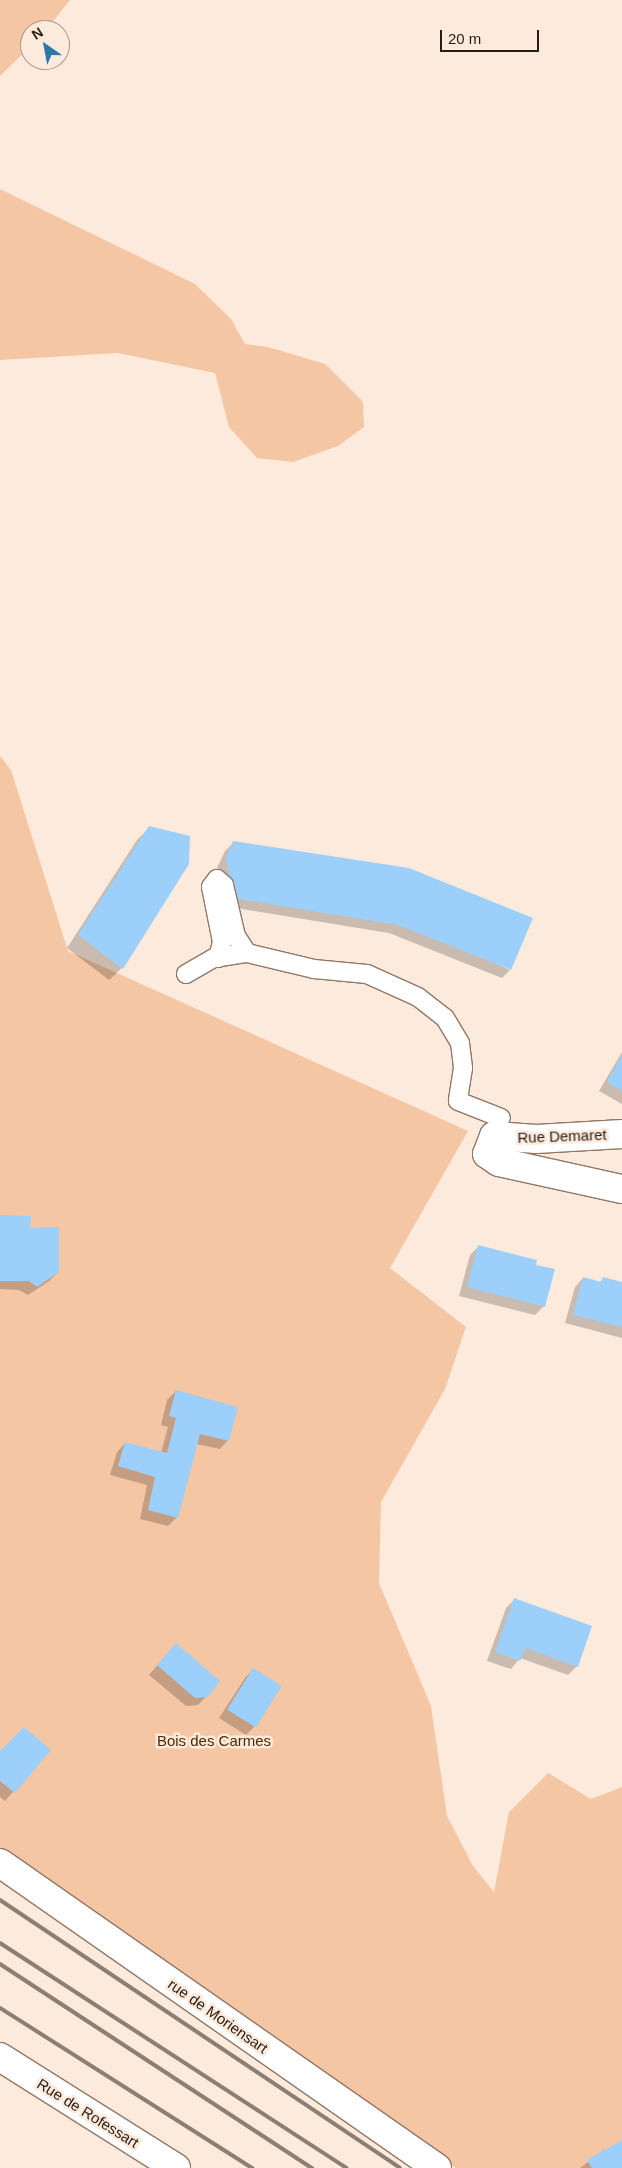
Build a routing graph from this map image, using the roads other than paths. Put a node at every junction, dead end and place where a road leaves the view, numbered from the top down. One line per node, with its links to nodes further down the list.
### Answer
1 (247, 953): 2 (lane); 2 (lane); 4 (lane)
2 (218, 958): 3 (lane)
3 (186, 974)
4 (501, 1127): 5 (street, Rue Demaret); 6 (street)
5 (622, 1134)
6 (622, 1190)
7 (0, 1863): 10 (street, rue de Moriensart)
8 (0, 2057): 9 (street, Rue de Rofessart)
9 (176, 2168)
10 (436, 2168)

